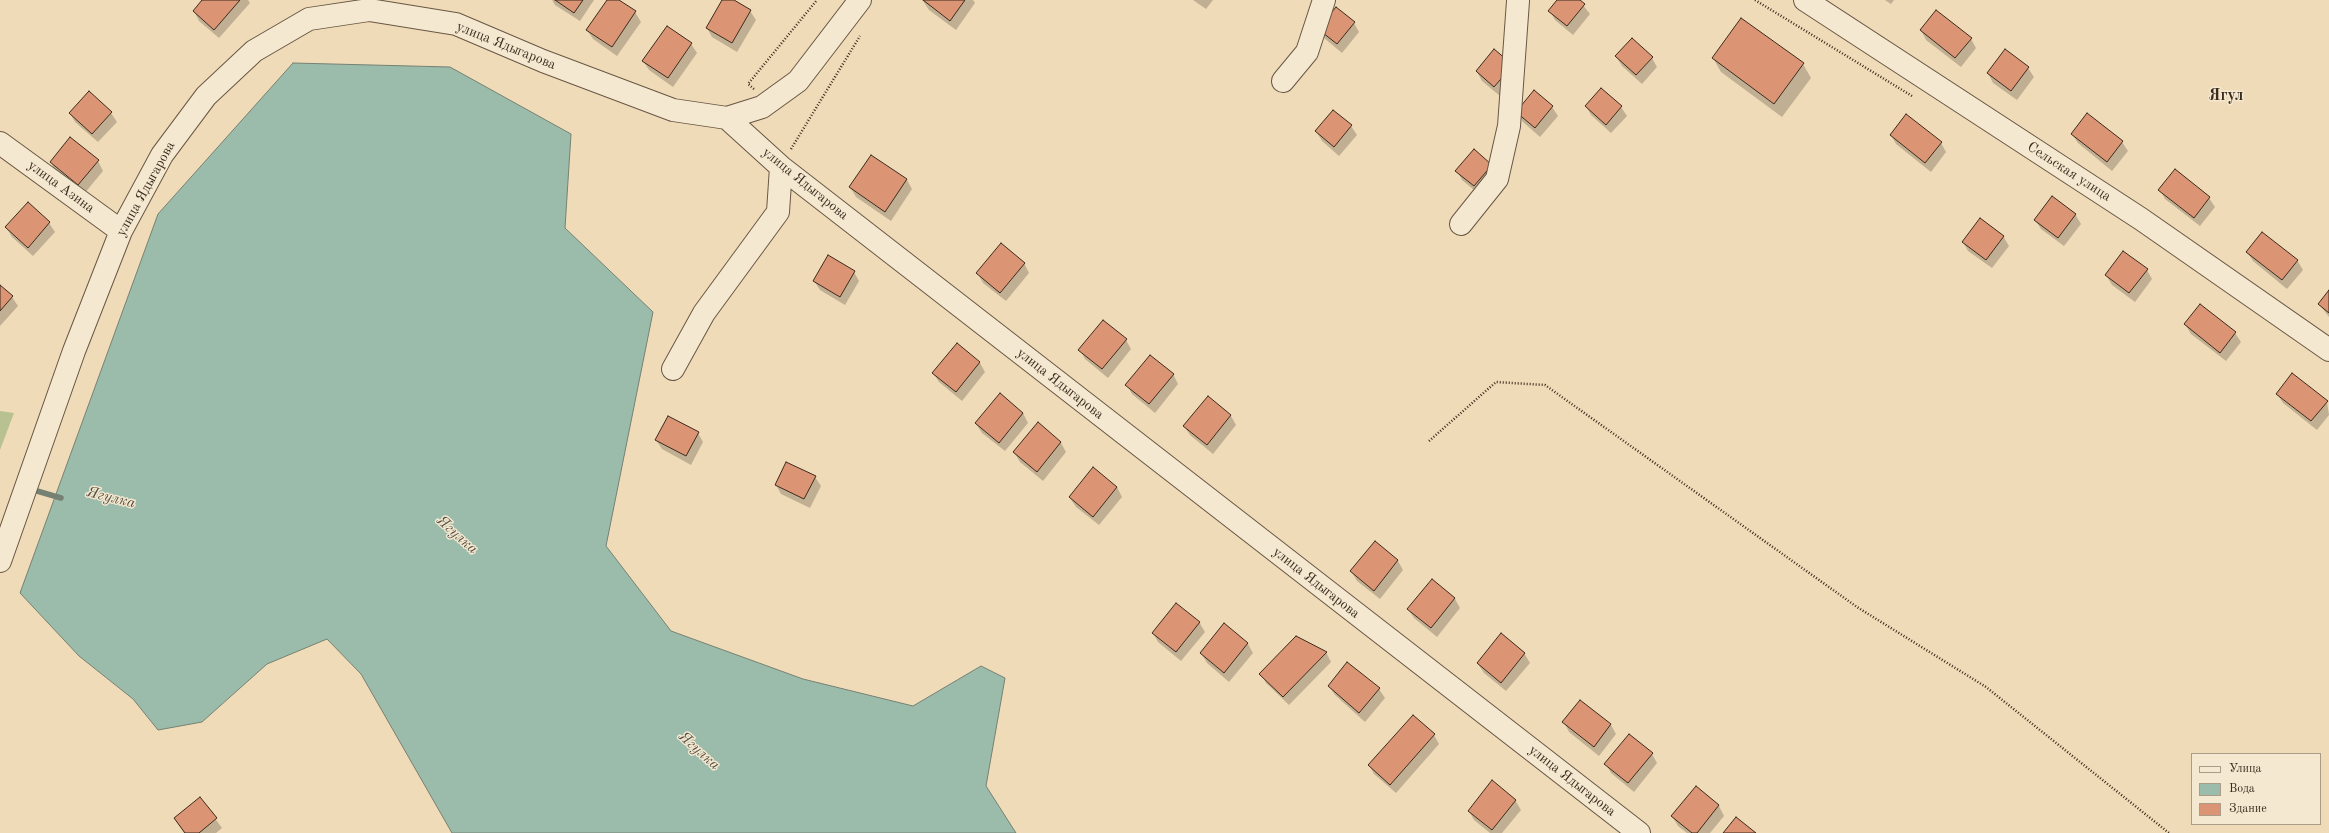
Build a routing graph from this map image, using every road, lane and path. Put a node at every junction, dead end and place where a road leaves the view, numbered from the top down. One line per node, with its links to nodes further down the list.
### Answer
1 (817, 0): 9 (path)
2 (860, 0): 11 (street)
3 (1324, 0): 8 (street)
4 (1517, 0): 14 (street)
5 (1755, 0): 10 (path)
6 (1804, 0): 16 (street, Сельская улица)
7 (862, 33): 13 (path)
8 (1283, 82)
9 (760, 94)
10 (1917, 99)
11 (727, 118): 13 (street, улица Ядыгарова); 15 (street, улица Ядыгарова)
12 (0, 143): 15 (street, улица Азина)
13 (780, 167): 17 (street); 20 (street, улица Ядыгарова)
14 (1460, 224)
15 (121, 232): 19 (street, улица Ядыгарова)
16 (2329, 350)
17 (673, 369)
18 (1429, 441): 21 (path)
19 (0, 561)
20 (1639, 833)
21 (2170, 833)

